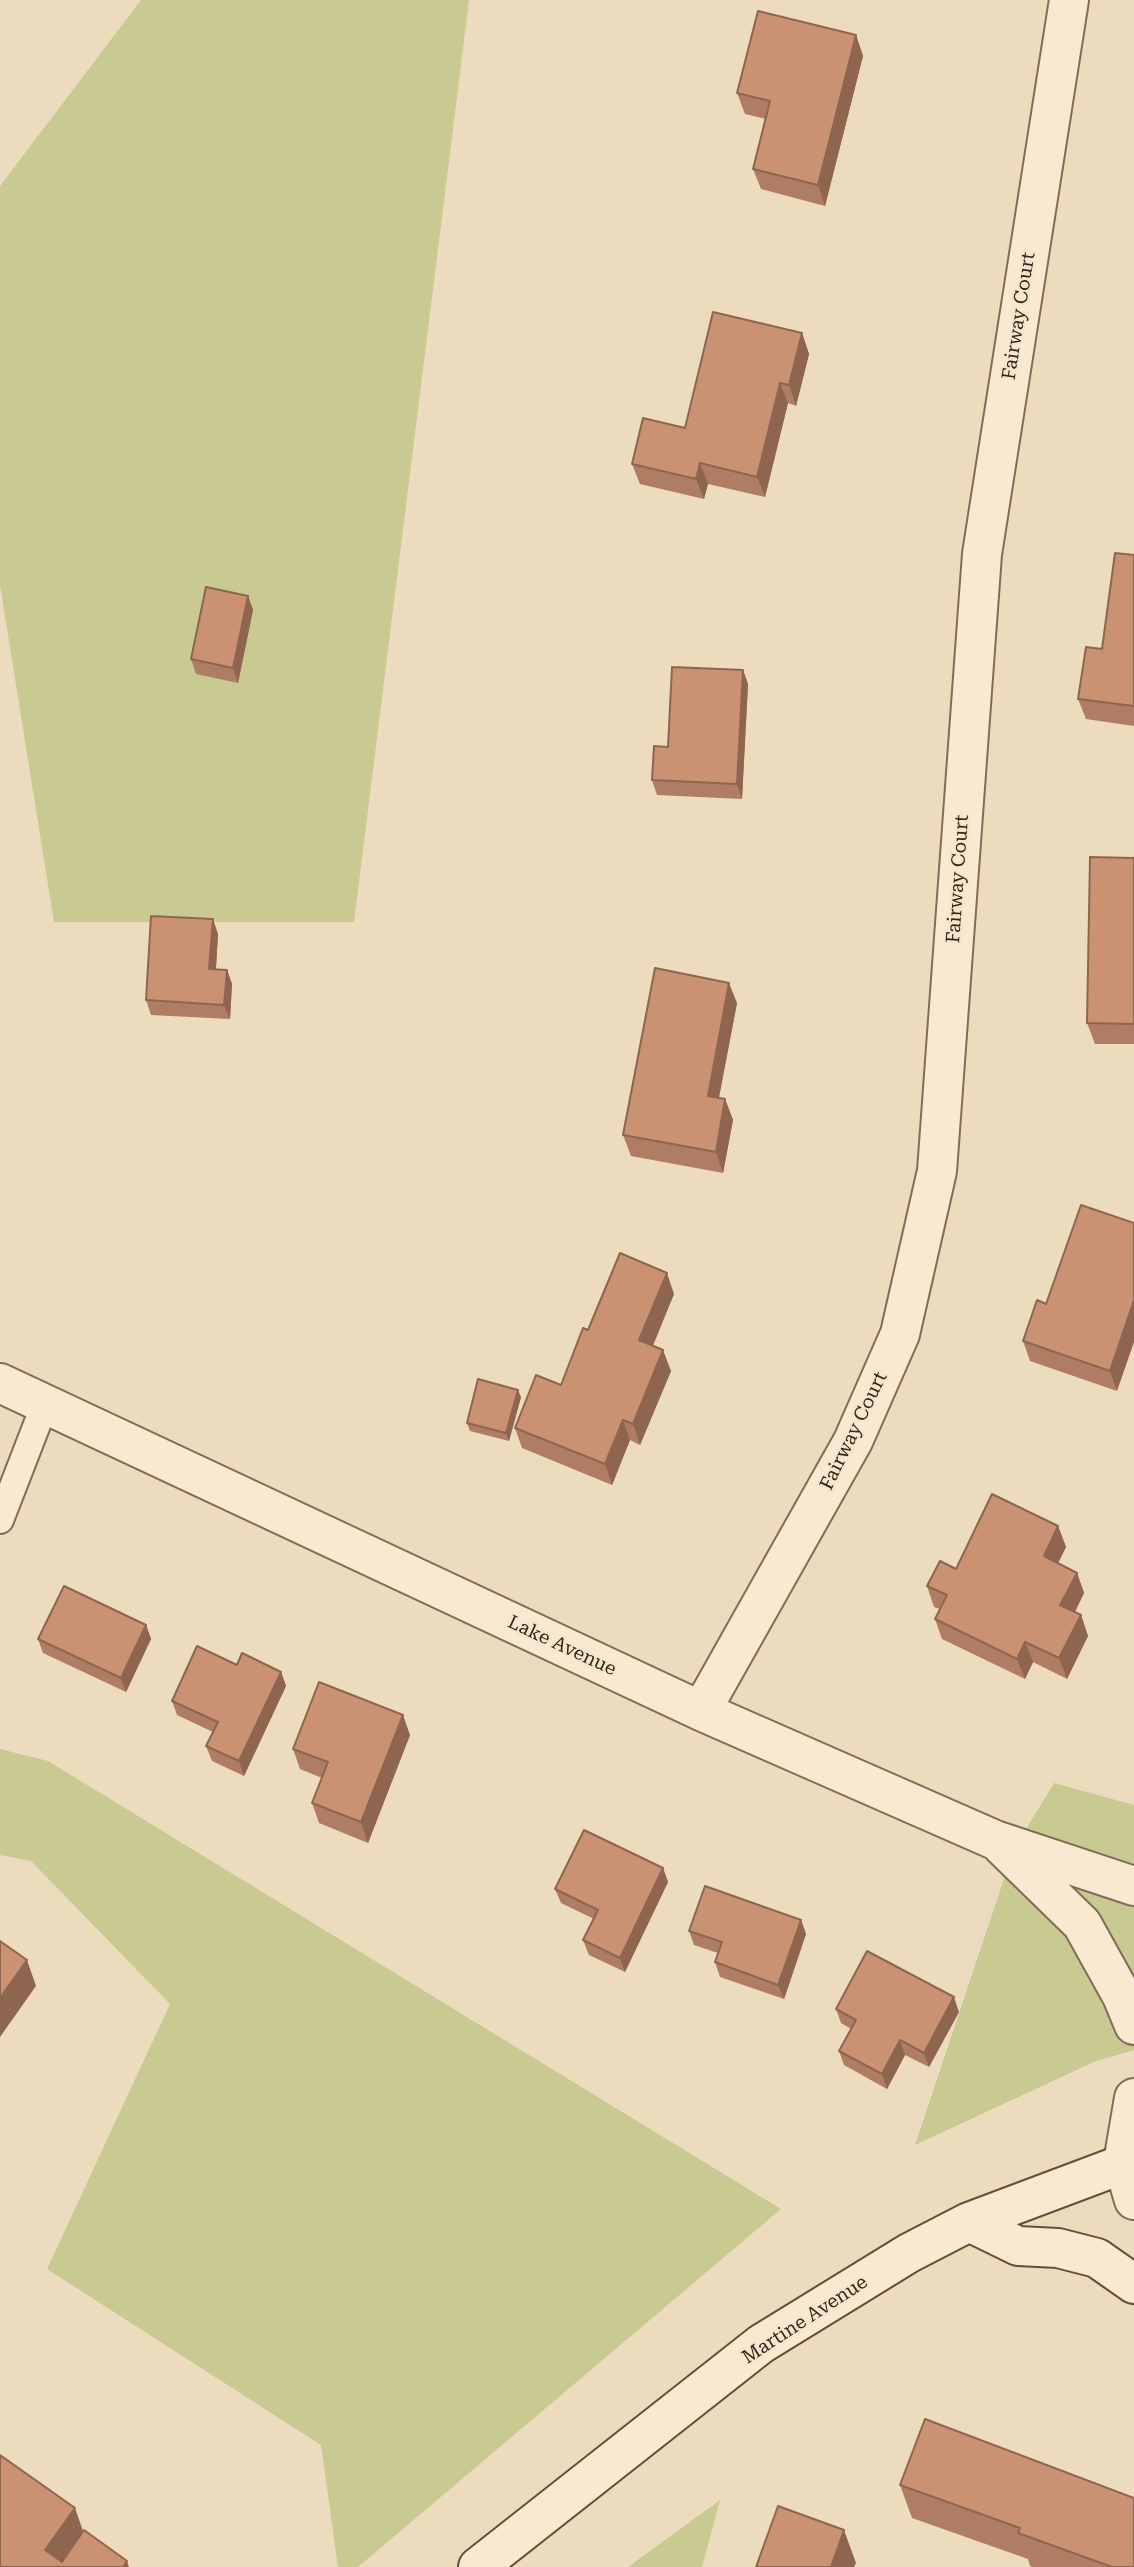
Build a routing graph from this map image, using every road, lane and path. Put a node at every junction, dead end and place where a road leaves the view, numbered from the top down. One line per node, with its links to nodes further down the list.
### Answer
1 (1069, 0): 5 (street, Fairway Court)
2 (0, 1383): 3 (street, Lake Avenue)
3 (45, 1404): 4 (lane); 5 (street, Lake Avenue)
4 (0, 1520)
5 (701, 1711): 6 (street, Lake Avenue)
6 (996, 1840): 7 (street, Lake Avenue); 8 (street)
7 (1134, 1886)
8 (1130, 1997)
9 (1134, 2098): 10 (street)
10 (1129, 2162): 11 (street); 12 (street, Martine Avenue)
11 (1134, 2200)
12 (968, 2222): 13 (street); 14 (street, Martine Avenue)
13 (1134, 2284)
14 (478, 2567)

